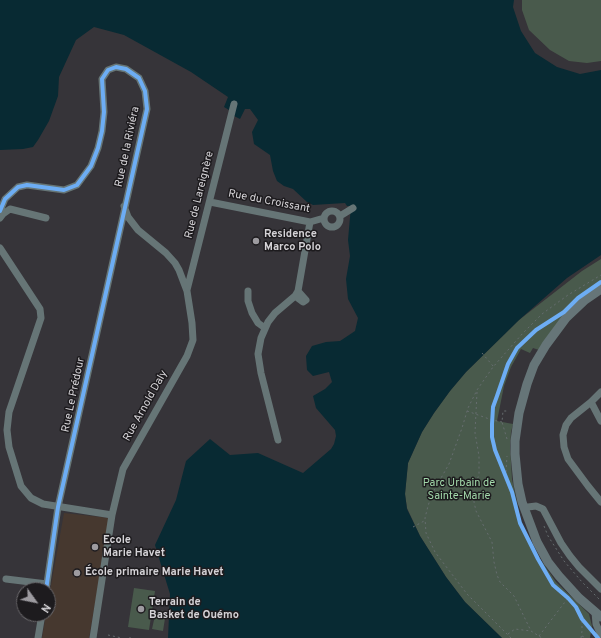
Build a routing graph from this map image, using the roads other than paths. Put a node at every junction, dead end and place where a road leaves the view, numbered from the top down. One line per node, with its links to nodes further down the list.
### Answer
1 (234, 104): 2 (street, Rue de Lareignère)
2 (210, 202): 10 (street, Rue du Croissant); 13 (street, Rue de Lareignère)
3 (124, 206): 5 (street, Rue de la Riviéra); 13 (street, Rue Arnold Daly); 23 (street, Rue Le Prédour)
4 (354, 208): 6 (street)
5 (0, 211)
6 (340, 216): 9 (street, Rue du Croissant); 9 (street, Rue du Croissant)
7 (0, 218): 8 (street)
8 (46, 218)
9 (324, 218): 10 (street, Rue du Croissant)
10 (310, 222): 15 (street)
11 (0, 248): 23 (street)
12 (601, 290): 16 (main road); 17 (main road)
13 (187, 291): 25 (street, Rue Arnold Daly)
14 (248, 291): 15 (street)
15 (265, 328): 21 (street)
16 (546, 346): 17 (street); 30 (main road)
17 (539, 368): 24 (main road)
18 (601, 392): 19 (street)
19 (591, 402): 20 (street); 22 (street)
20 (600, 418)
21 (278, 440)
22 (601, 502)
23 (58, 507): 25 (street); 28 (street, Rue Le Prédour)
24 (528, 507): 29 (street); 30 (main road)
25 (112, 515): 34 (street, Rue Arnold Daly)
26 (6, 579): 27 (street)
27 (21, 582)
28 (47, 582)
29 (601, 589)
30 (599, 613): 32 (street)
31 (41, 622): 33 (street)
32 (601, 635)
33 (38, 638)
34 (93, 638)

